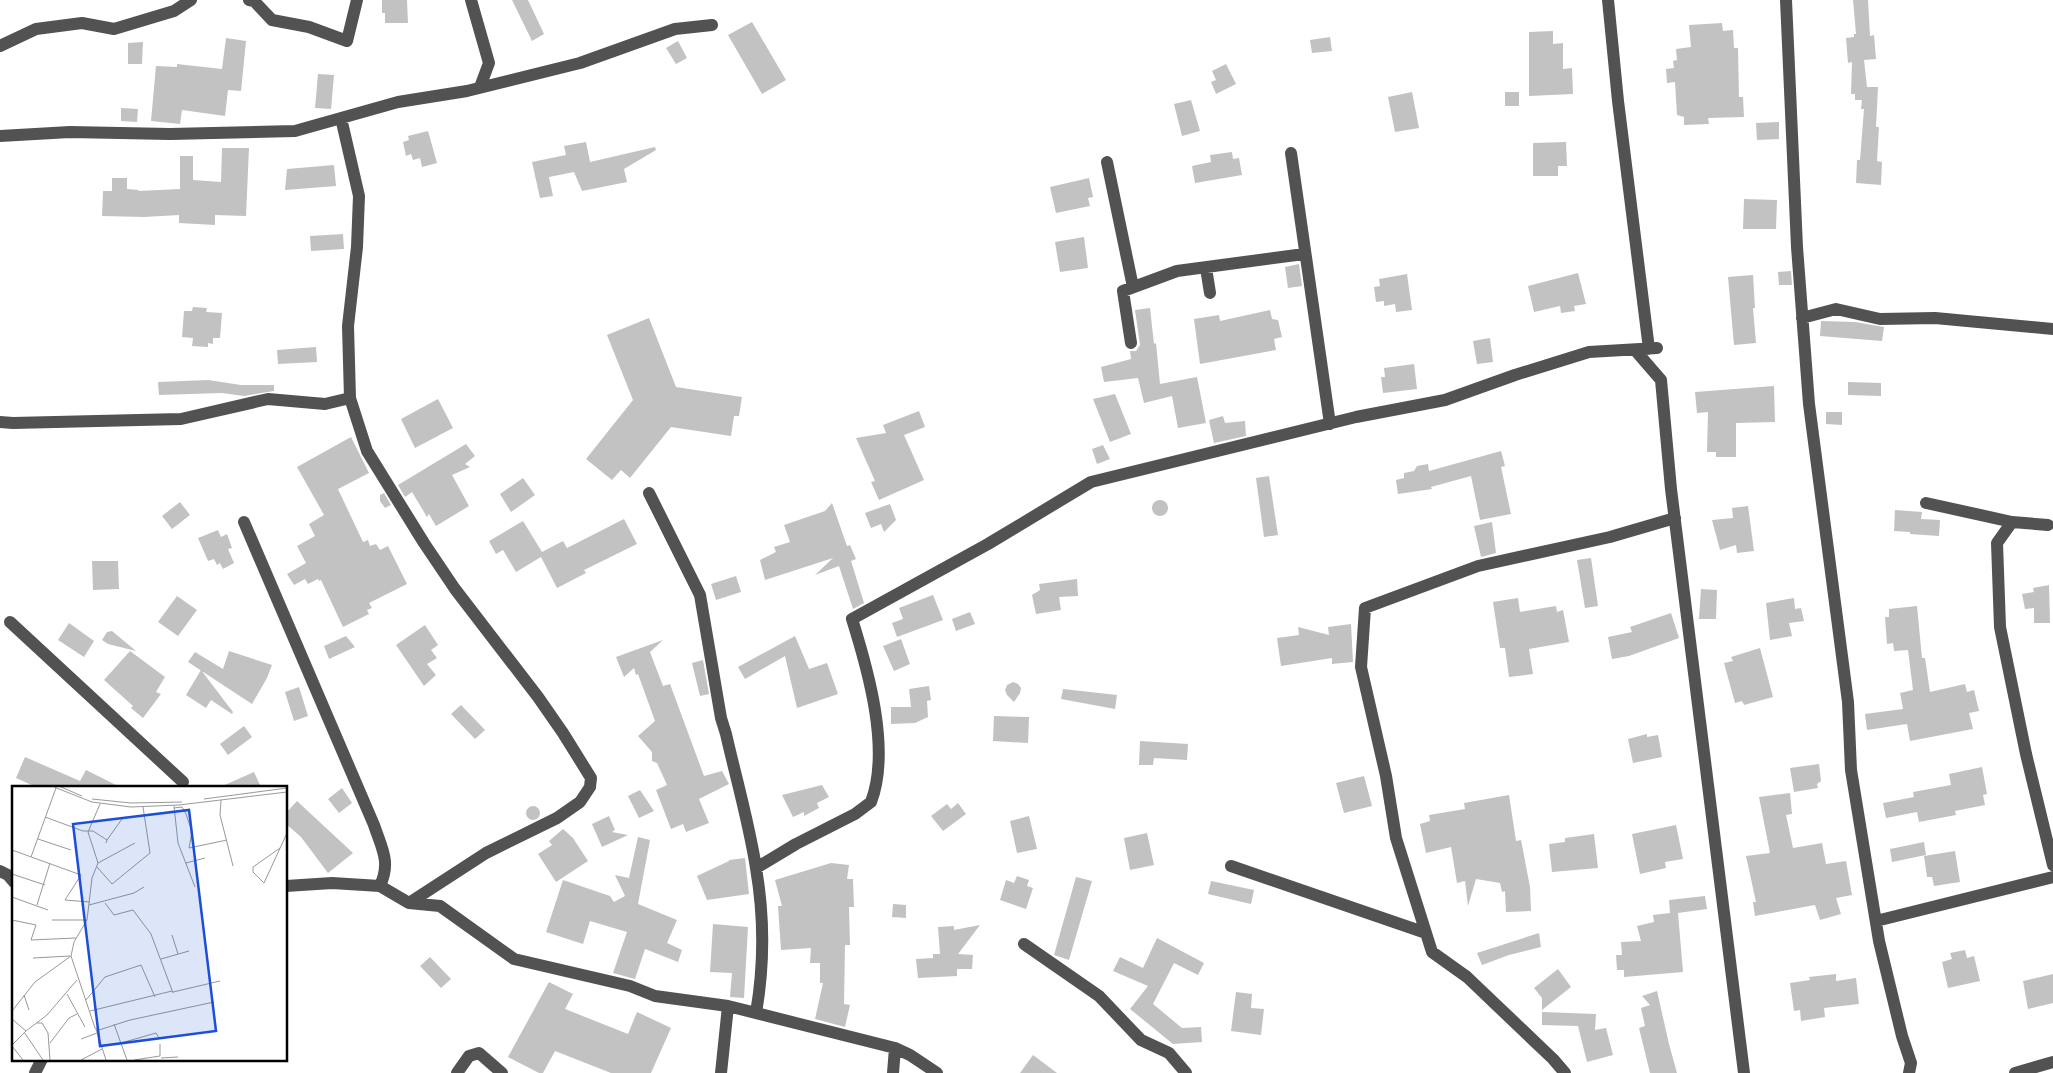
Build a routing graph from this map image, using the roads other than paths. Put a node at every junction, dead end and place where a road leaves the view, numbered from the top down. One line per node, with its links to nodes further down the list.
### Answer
1 (191, 0): 8 (street)
2 (249, 0): 3 (street)
3 (358, 0)
4 (472, 0): 9 (street)
5 (1608, 0): 21 (street)
6 (1786, 0): 18 (street)
7 (712, 25): 9 (street)
8 (0, 46)
9 (480, 87): 10 (street)
10 (341, 118): 11 (street); 22 (street)
11 (0, 136)
12 (1291, 153): 14 (street)
13 (1107, 162): 16 (street)
14 (1304, 254): 15 (street); 24 (street)
15 (1206, 268): 16 (street); 17 (street)
16 (1128, 289): 20 (street)
17 (1210, 294)
18 (1802, 318): 19 (street); 42 (street)
19 (2053, 329)
20 (1131, 343)
21 (1635, 350): 24 (street); 27 (street)
22 (350, 398): 23 (street); 41 (street)
23 (0, 422)
24 (1330, 424): 35 (street)
25 (649, 493): 35 (street)
26 (1926, 503): 29 (street)
27 (1675, 518): 43 (street); 58 (street)
28 (244, 522): 40 (street)
29 (2012, 522): 30 (street); 33 (street)
30 (2048, 526)
31 (10, 622): 32 (street)
32 (185, 785)
33 (2053, 864)
34 (1231, 866): 43 (street)
35 (756, 868): 46 (street)
36 (0, 872): 38 (street)
37 (2053, 877): 42 (street)
38 (12, 880)
39 (288, 886): 40 (street)
40 (380, 886): 41 (street)
41 (409, 902): 45 (street)
42 (1876, 921): 59 (street)
43 (1426, 934): 57 (street)
44 (1024, 944): 56 (street)
45 (728, 1006): 46 (street); 53 (street)
46 (756, 1014): 47 (street)
47 (895, 1048): 54 (street); 55 (street)
48 (41, 1060): 50 (street)
49 (2053, 1062): 60 (street)
50 (34, 1073)
51 (457, 1073): 52 (street)
52 (502, 1073)
53 (721, 1073)
54 (893, 1073)
55 (937, 1073)
56 (1186, 1073)
57 (1565, 1073)
58 (1744, 1073)
59 (1909, 1073)
60 (2015, 1073)

